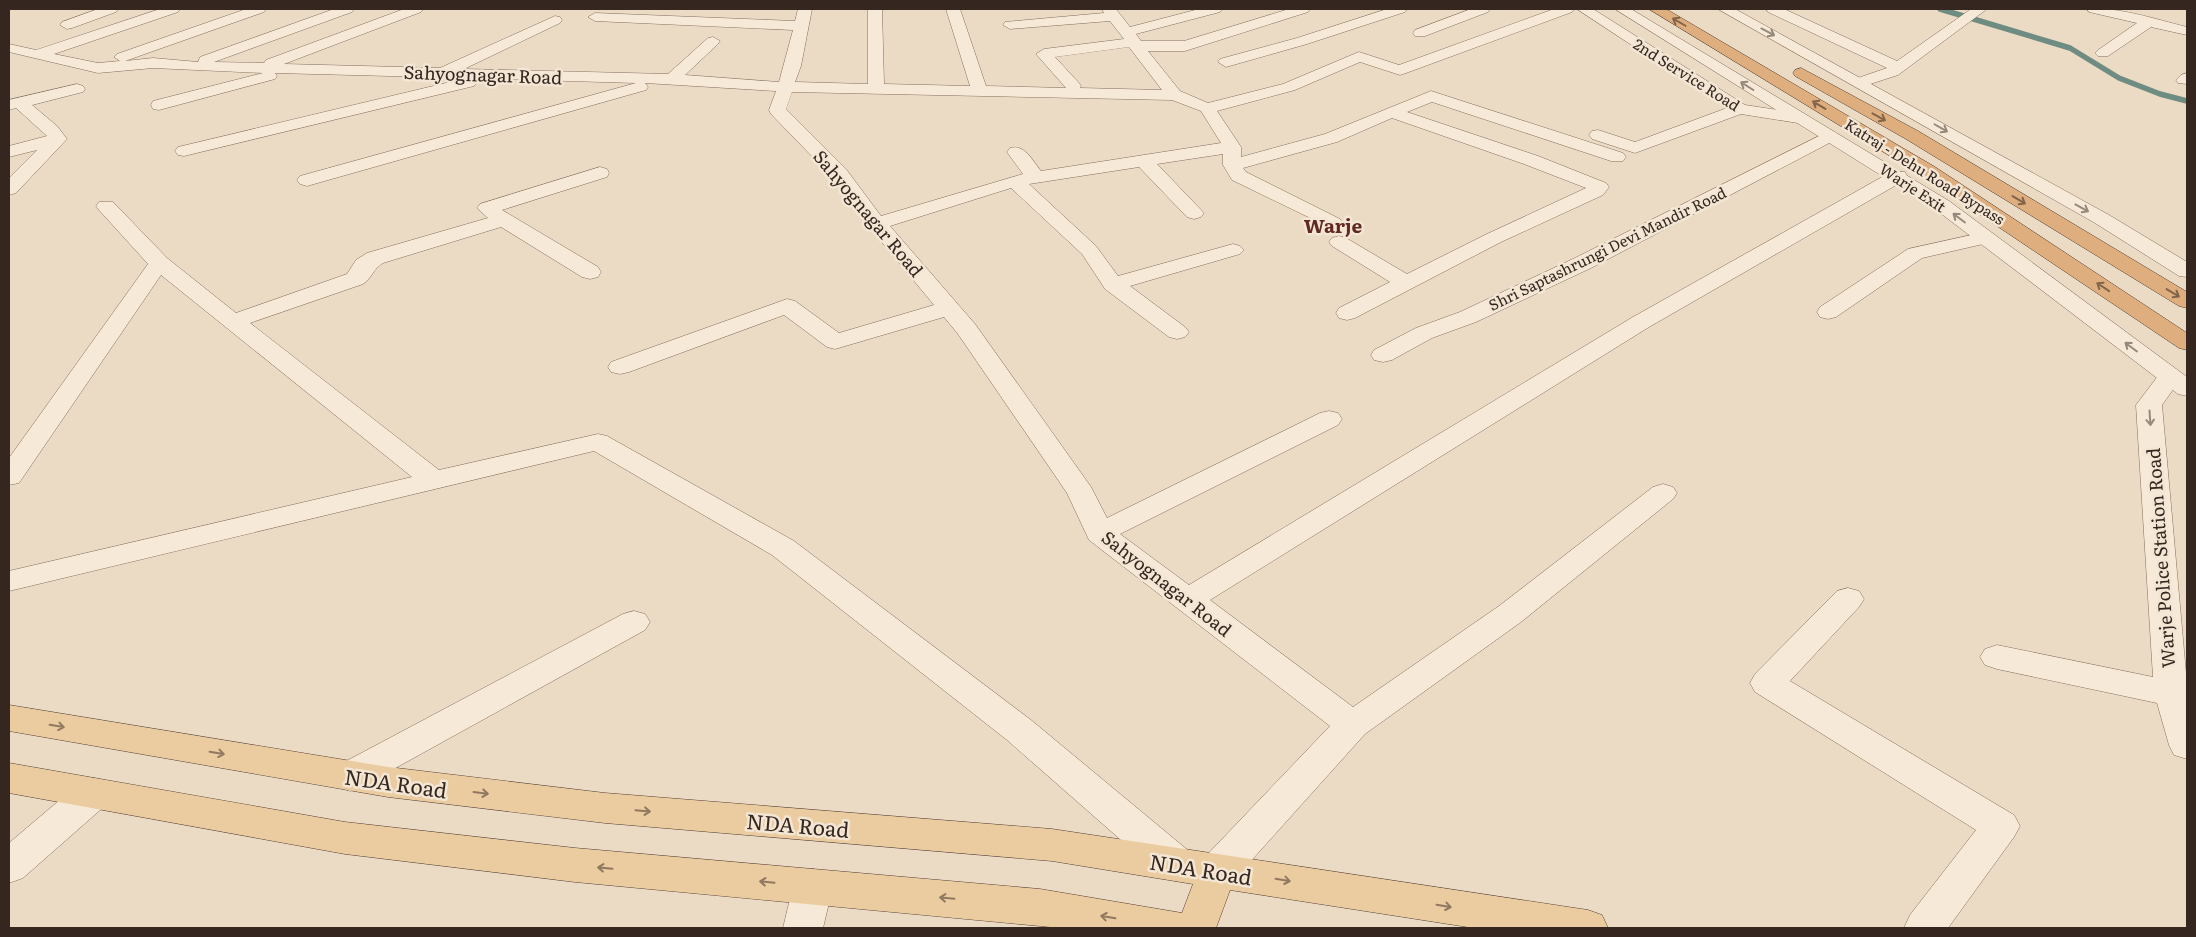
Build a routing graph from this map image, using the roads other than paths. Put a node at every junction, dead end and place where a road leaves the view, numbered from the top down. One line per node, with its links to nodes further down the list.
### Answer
1 (111, 9): 29 (street)
2 (173, 9): 37 (street)
3 (259, 9): 44 (street)
4 (347, 9): 41 (street)
5 (416, 9): 42 (street)
6 (805, 9): 27 (street)
7 (875, 9): 54 (street)
8 (953, 9): 55 (street)
9 (1215, 9): 33 (street)
10 (1303, 9): 33 (street)
11 (1400, 9): 39 (street)
12 (1483, 9): 31 (street)
13 (1567, 9): 60 (street)
14 (1584, 9): 61 (street, 2nd Service Road)
15 (1622, 9): 63 (street, Warje Exit, one-way to 15)
16 (1656, 9): 96 (highway, Katraj - Dehu Road Bypass, one-way to 16)
17 (1683, 9): 38 (highway)
18 (1725, 9): 49 (street, one-way to 49)
19 (1773, 9): 43 (street)
20 (2094, 9): 22 (street)
21 (1113, 11): 28 (street); 33 (street)
22 (2117, 11): 26 (street)
23 (1973, 14): 43 (street)
24 (595, 17): 27 (street)
25 (555, 20): 46 (street)
26 (2150, 22): 30 (street); 36 (street)
27 (801, 26): 52 (street)
28 (1010, 26)
29 (55, 29)
30 (2187, 31)
31 (1420, 33)
32 (27, 38): 35 (street)
33 (1132, 40): 51 (street); 56 (street)
34 (713, 41): 48 (street)
35 (9, 46): 37 (street, Sahyognagar Road)
36 (2104, 53)
37 (38, 54): 44 (street, Sahyognagar Road)
38 (1768, 55)
39 (1226, 62)
40 (1785, 65): 90 (highway, Katraj - Dehu Road Bypass, one-way to 90)
41 (188, 66): 42 (street, Sahyognagar Road); 44 (street, Sahyognagar Road)
42 (260, 67): 45 (street, Sahyognagar Road)
43 (1897, 67): 49 (street)
44 (98, 68)
45 (292, 69): 46 (street, Sahyognagar Road); 59 (street)
46 (442, 73): 47 (street, Sahyognagar Road)
47 (501, 75): 48 (street, Sahyognagar Road); 68 (street)
48 (668, 80): 52 (street, Sahyognagar Road); 76 (street)
49 (1861, 82): 86 (street, one-way to 86)
50 (1454, 84): 57 (street)
51 (1073, 86)
52 (785, 87): 54 (street); 82 (street, Sahyognagar Road)
53 (77, 89): 58 (street)
54 (876, 89): 55 (street)
55 (980, 92): 56 (street)
56 (1174, 95): 60 (street)
57 (1431, 96): 62 (street); 71 (street)
58 (14, 104): 66 (street)
59 (159, 105)
60 (1207, 108): 70 (street)
61 (1740, 109): 63 (street, 2nd Service Road); 64 (street)
62 (1391, 112): 70 (street); 88 (street)
63 (1798, 118): 65 (street, Warje Exit)
64 (1566, 125)
65 (1829, 136): 74 (street, Warje Exit); 97 (street, Shri Saptashrungi Devi Mandir Road)
66 (58, 139): 67 (street); 78 (street)
67 (9, 152)
68 (184, 152)
69 (1016, 152): 75 (street)
70 (1232, 156): 72 (street); 88 (street)
71 (1617, 157)
72 (1143, 161): 75 (street); 80 (street)
73 (600, 173): 81 (street)
74 (1898, 176): 83 (street, Warje Exit, one-way to 74); 107 (street)
75 (1036, 178): 77 (street)
76 (308, 180)
77 (1014, 181): 82 (street); 89 (street)
78 (9, 188)
79 (106, 206): 85 (street)
80 (1194, 213)
81 (503, 220): 87 (street); 94 (street)
82 (877, 224): 91 (street, Sahyognagar Road)
83 (1985, 238): 92 (street); 99 (street, Warje Exit, one-way to 83)
84 (1233, 250): 89 (street)
85 (158, 263): 94 (street); 101 (street)
86 (2187, 271)
87 (590, 272)
88 (1405, 282): 93 (street)
89 (1113, 284): 95 (street)
90 (2187, 301)
91 (949, 308): 98 (street); 104 (street, Sahyognagar Road)
92 (1828, 312)
93 (1347, 313)
94 (232, 322): 102 (street)
95 (1177, 332)
96 (2187, 343)
97 (1383, 355)
98 (620, 367)
99 (2179, 383): 110 (street, Warje Police Station Road, one-way to 110)
100 (1329, 419): 104 (street)
101 (9, 477)
102 (434, 480): 105 (street); 117 (street)
103 (1663, 493): 112 (street)
104 (1099, 533): 107 (street, Sahyognagar Road)
105 (9, 580)
106 (1848, 599): 125 (street)
107 (1187, 600): 112 (street, Sahyognagar Road)
108 (634, 622): 114 (street)
109 (1996, 657): 110 (street)
110 (2171, 693): 113 (street, Warje Police Station Road)
111 (9, 718): 114 (main road, NDA Road, one-way to 114)
112 (1353, 725): 119 (street)
113 (2187, 745)
114 (350, 776): 117 (main road, NDA Road, one-way to 117)
115 (9, 778): 116 (main road)
116 (94, 793): 118 (street); 120 (main road, one-way to 116)
117 (1176, 864): 119 (main road, NDA Road)
118 (9, 866)
119 (1218, 870): 123 (main road); 124 (main road, NDA Road, one-way to 124)
120 (813, 886): 121 (street); 122 (main road, one-way to 120)
121 (803, 928)
122 (1173, 928)
123 (1196, 928)
124 (1588, 928)
125 (1924, 928)

